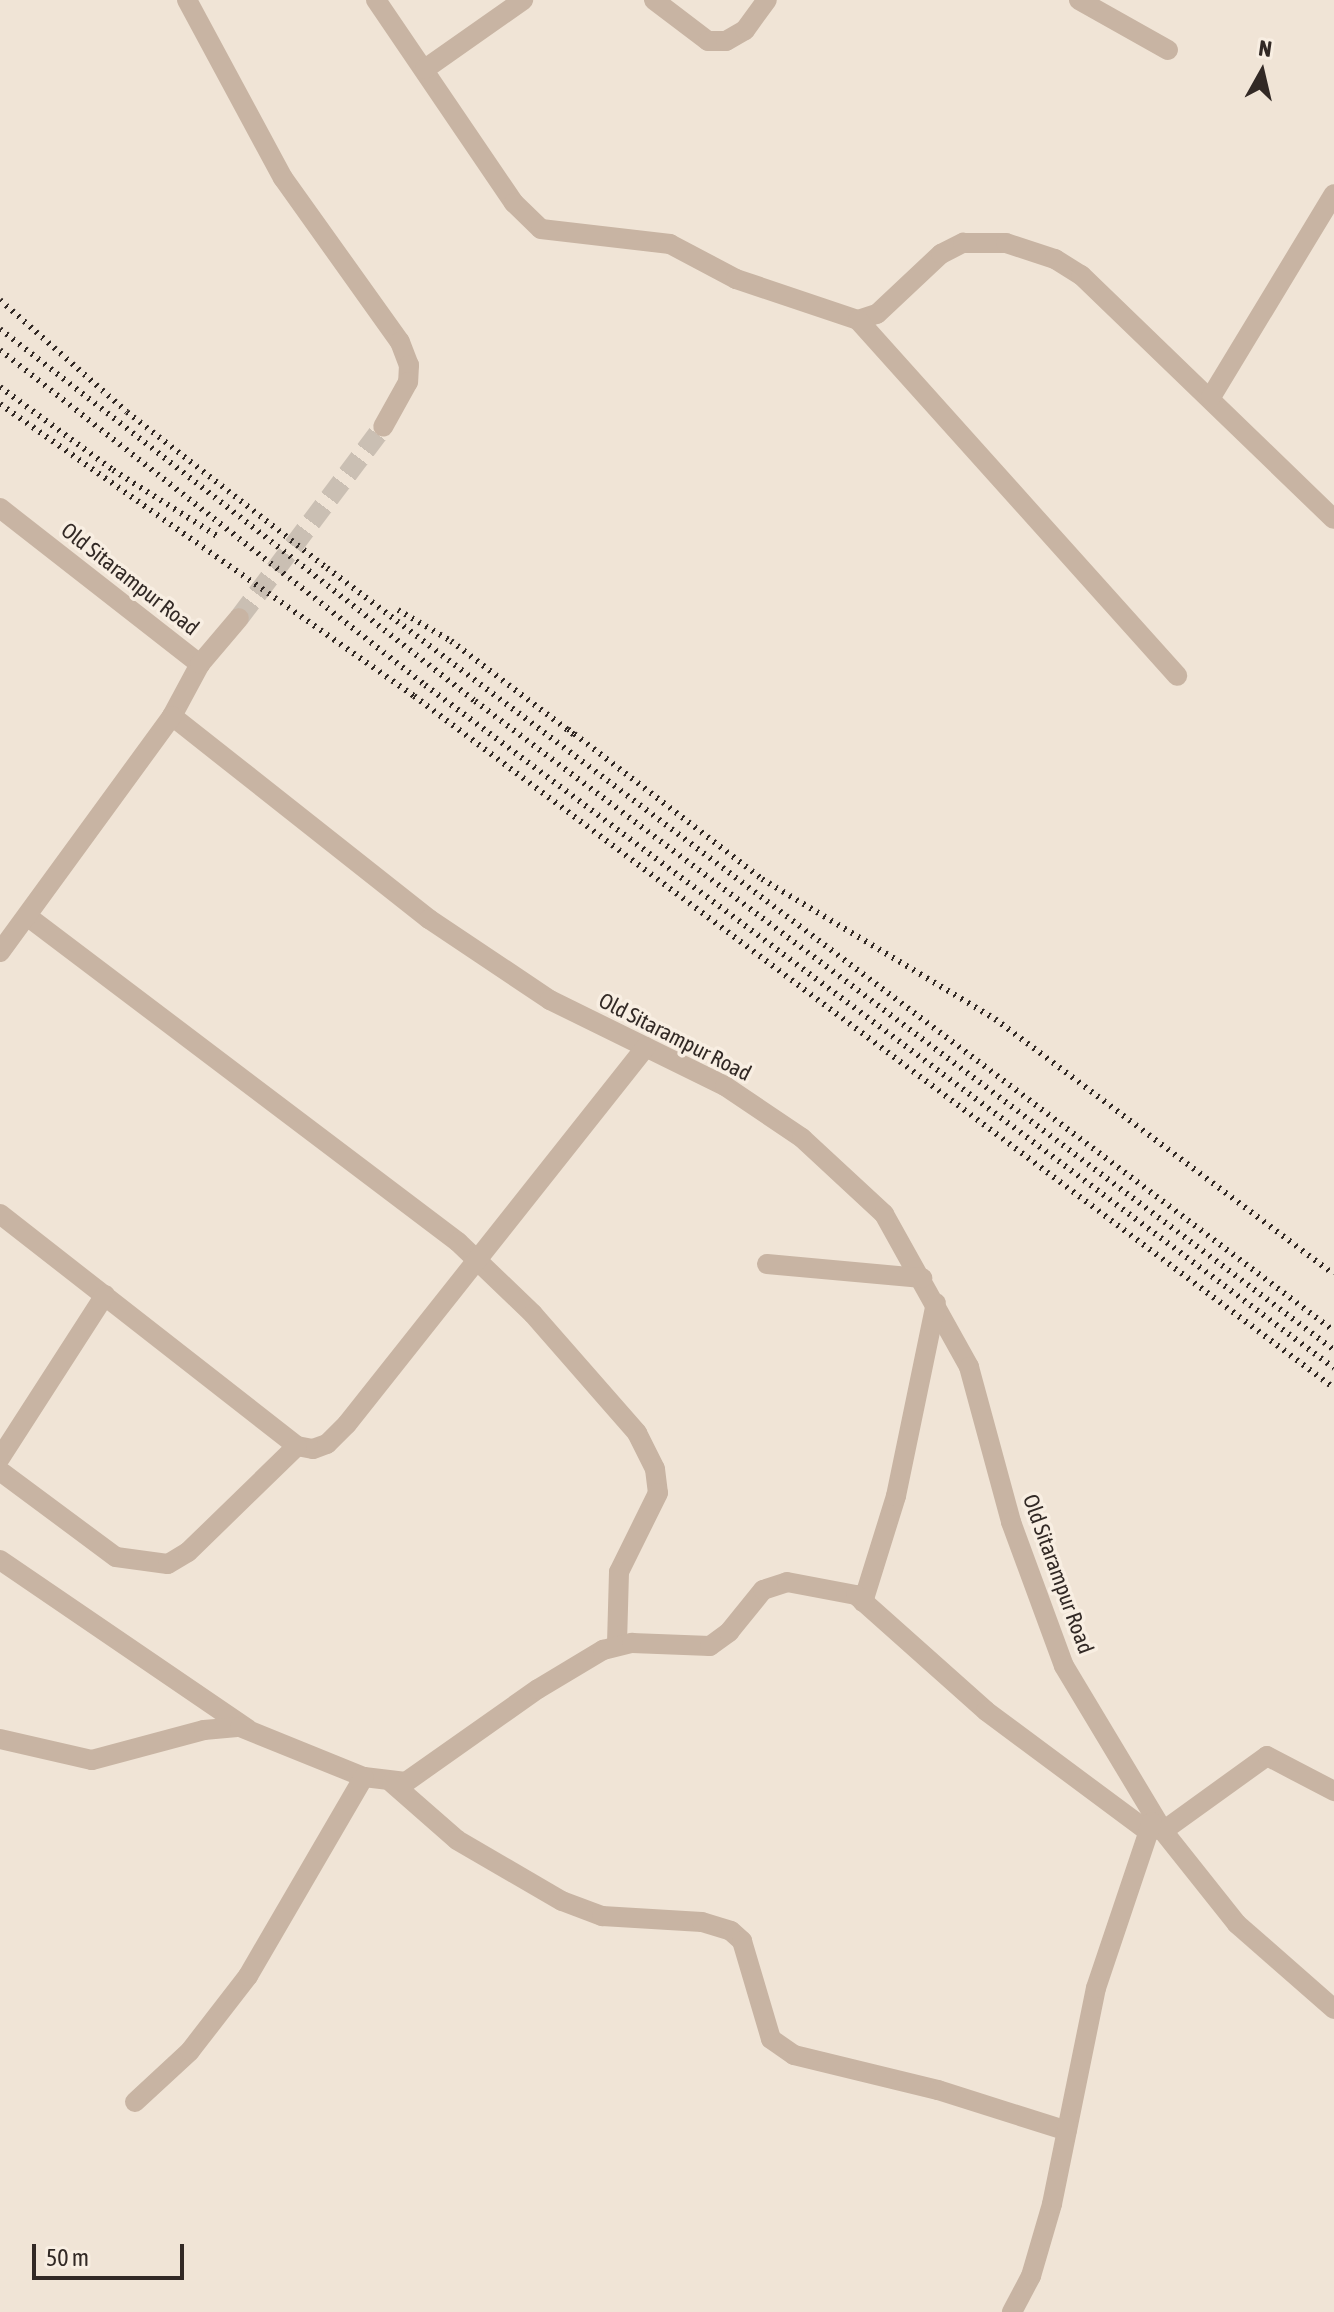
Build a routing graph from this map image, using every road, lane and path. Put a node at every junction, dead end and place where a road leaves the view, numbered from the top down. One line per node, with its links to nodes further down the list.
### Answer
1 (376, 0): 8 (street)
2 (523, 0): 8 (street)
3 (654, 0): 4 (street)
4 (767, 0)
5 (1079, 0): 7 (street)
6 (196, 4): 12 (street)
7 (1168, 50)
8 (425, 69): 10 (street)
9 (1334, 194): 11 (street)
10 (858, 320): 11 (street); 17 (street)
11 (1211, 397): 14 (street)
12 (383, 427)
13 (0, 508): 16 (street, Old Sitarampur Road)
14 (1334, 519)
15 (239, 618): 16 (street)
16 (200, 664): 18 (street, Old Sitarampur Road)
17 (1177, 676)
18 (172, 716): 19 (street); 21 (street, Old Sitarampur Road)
19 (27, 916): 20 (street); 23 (street)
20 (0, 952)
21 (646, 1047): 23 (street); 25 (street, Old Sitarampur Road)
22 (0, 1214): 26 (street)
23 (480, 1263): 28 (street); 33 (street)
24 (767, 1264): 25 (street)
25 (922, 1278): 27 (street, Old Sitarampur Road)
26 (105, 1295): 28 (street); 29 (street)
27 (936, 1303): 32 (street); 39 (street, Old Sitarampur Road)
28 (297, 1446): 30 (street)
29 (0, 1458)
30 (0, 1471)
31 (0, 1560): 34 (street)
32 (863, 1602): 33 (street); 39 (street)
33 (617, 1645): 37 (street)
34 (249, 1729): 35 (street); 36 (street)
35 (0, 1739)
36 (364, 1777): 37 (street); 41 (street)
37 (392, 1783): 42 (street)
38 (1334, 1791): 39 (street)
39 (1155, 1828): 40 (street, Old Sitarampur Road); 42 (street)
40 (1334, 2009)
41 (135, 2102)
42 (1067, 2131): 43 (street)
43 (1012, 2312)

